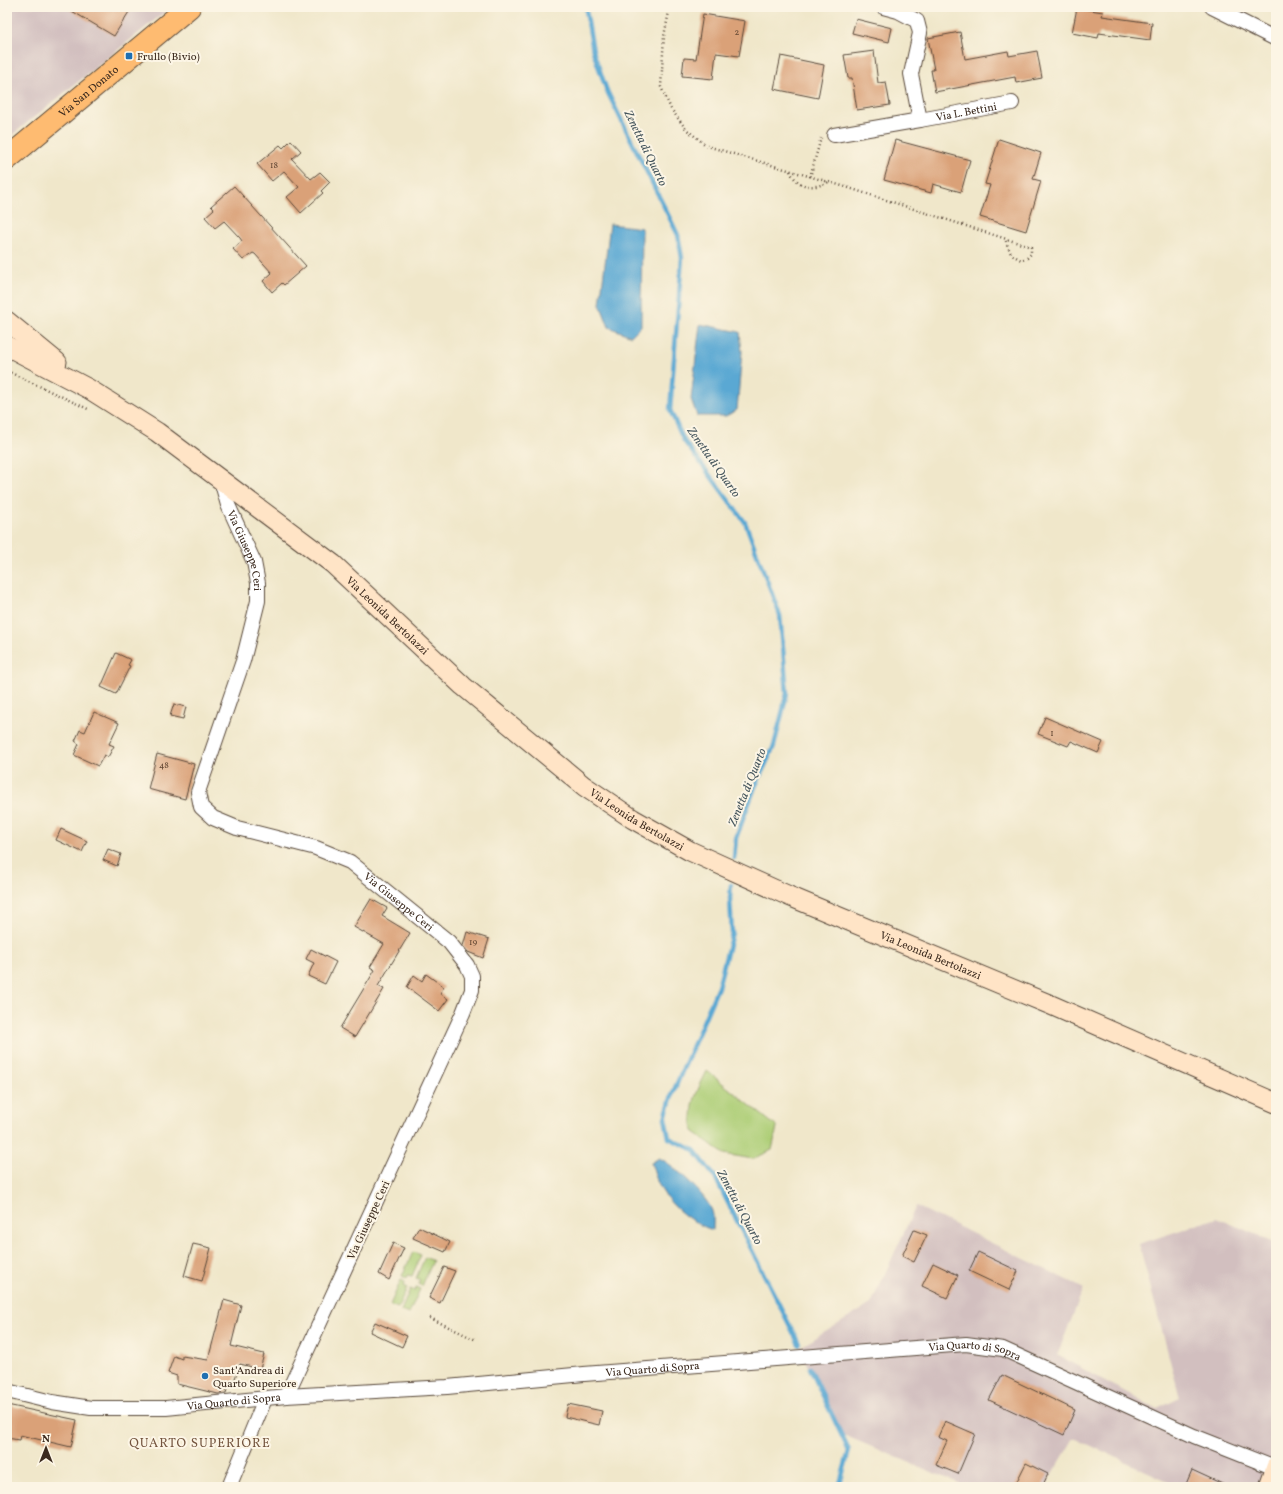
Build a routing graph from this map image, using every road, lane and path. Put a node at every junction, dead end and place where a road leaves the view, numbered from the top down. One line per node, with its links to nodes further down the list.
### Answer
1 (189, 7): 9 (main road, Via San Donato)
2 (670, 7): 10 (path)
3 (883, 7): 7 (street, Via L. Bettini)
4 (1212, 7): 5 (street)
5 (1276, 39)
6 (1012, 103): 7 (street, Via L. Bettini)
7 (920, 120): 8 (street, Via L. Bettini)
8 (834, 135)
9 (7, 160)
10 (789, 171): 11 (path); 11 (path)
11 (828, 182): 12 (path)
12 (1005, 239): 12 (path)
13 (7, 321): 16 (street, Via Leonida Bertolazzi)
14 (7, 346): 16 (street, Via Leonida Bertolazzi)
15 (7, 372): 17 (path)
16 (88, 389): 18 (street, Via Leonida Bertolazzi)
17 (89, 410)
18 (221, 480): 19 (street, Via Leonida Bertolazzi); 23 (street, Via Giuseppe Ceri)
19 (1276, 1103)
20 (430, 1318): 21 (path)
21 (476, 1340)
22 (7, 1391): 24 (street, Via Quarto di Sopra)
23 (286, 1396): 24 (street, Via Quarto di Sopra); 25 (street, Via Quarto di Sopra)
24 (265, 1399): 26 (street)
25 (1276, 1468): 27 (street)
26 (229, 1487)
27 (1269, 1487)

